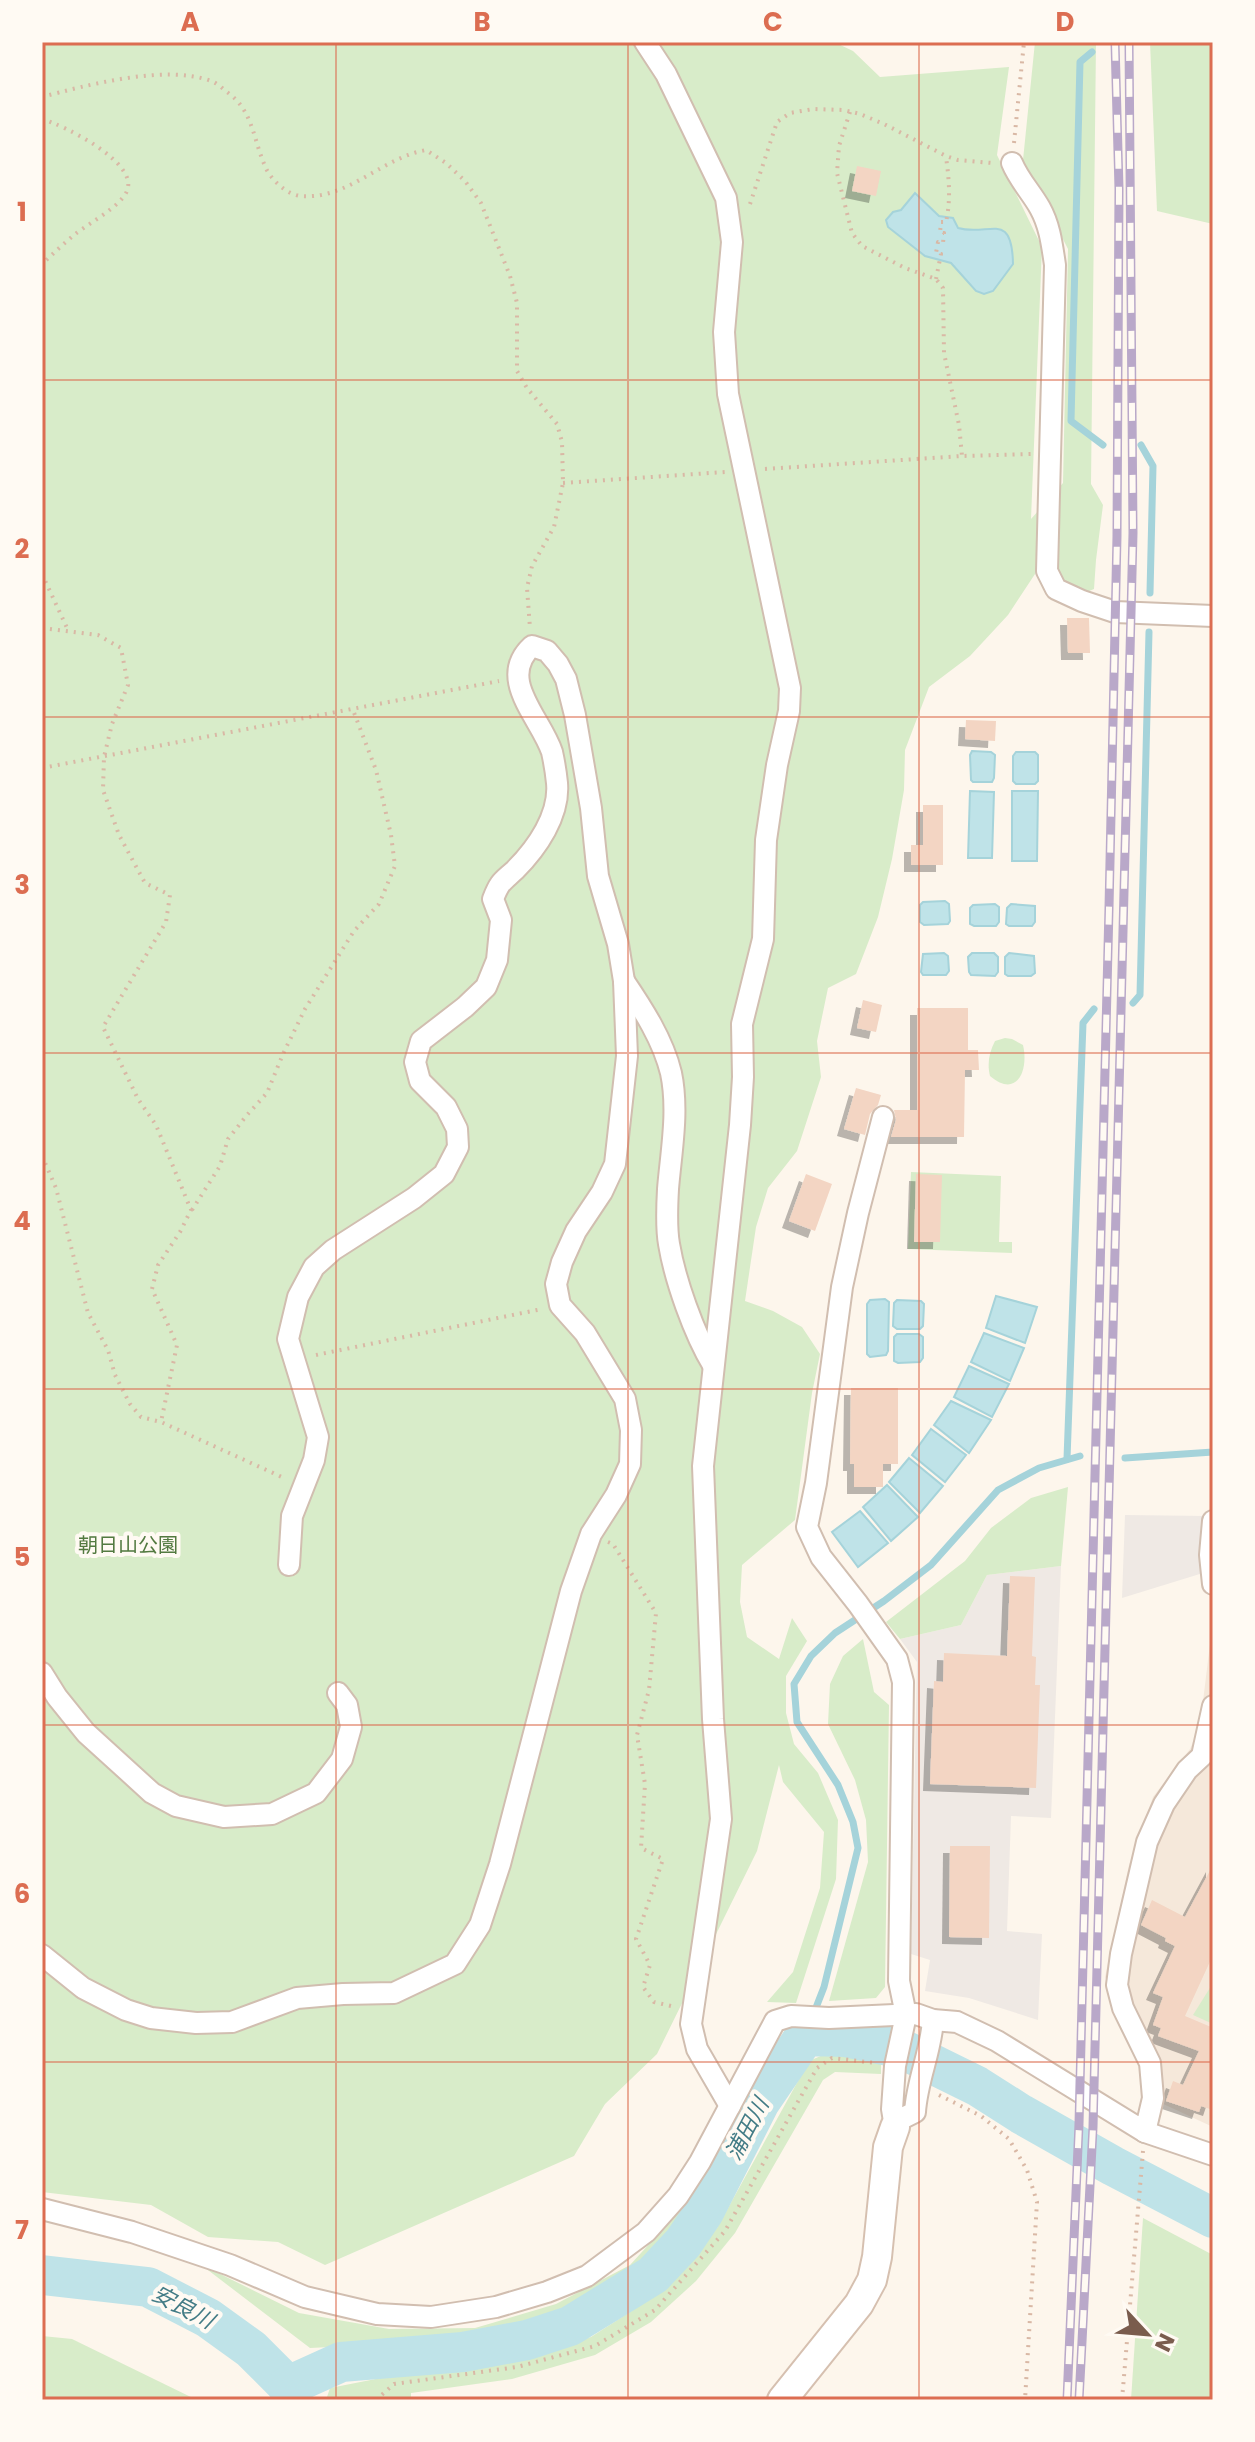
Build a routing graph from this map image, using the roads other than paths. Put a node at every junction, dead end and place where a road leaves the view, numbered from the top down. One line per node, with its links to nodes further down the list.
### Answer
1 (645, 42): 6 (street)
2 (1012, 163): 3 (street)
3 (1213, 616)
4 (624, 981): 6 (street); 8 (street); 14 (street)
5 (883, 1117): 15 (street)
6 (713, 1365): 17 (street)
7 (1213, 1521): 9 (street)
8 (289, 1565)
9 (1213, 1584)
10 (42, 1673): 11 (street)
11 (338, 1693)
12 (1213, 1706): 13 (street)
13 (1208, 1758): 19 (street)
14 (42, 1955)
15 (906, 2015): 16 (street); 17 (street); 18 (street)
16 (933, 2020): 18 (street); 19 (street)
17 (730, 2106): 21 (street)
18 (895, 2127): 22 (street)
19 (1145, 2132): 20 (street)
20 (1213, 2155)
21 (42, 2209)
22 (782, 2400)

